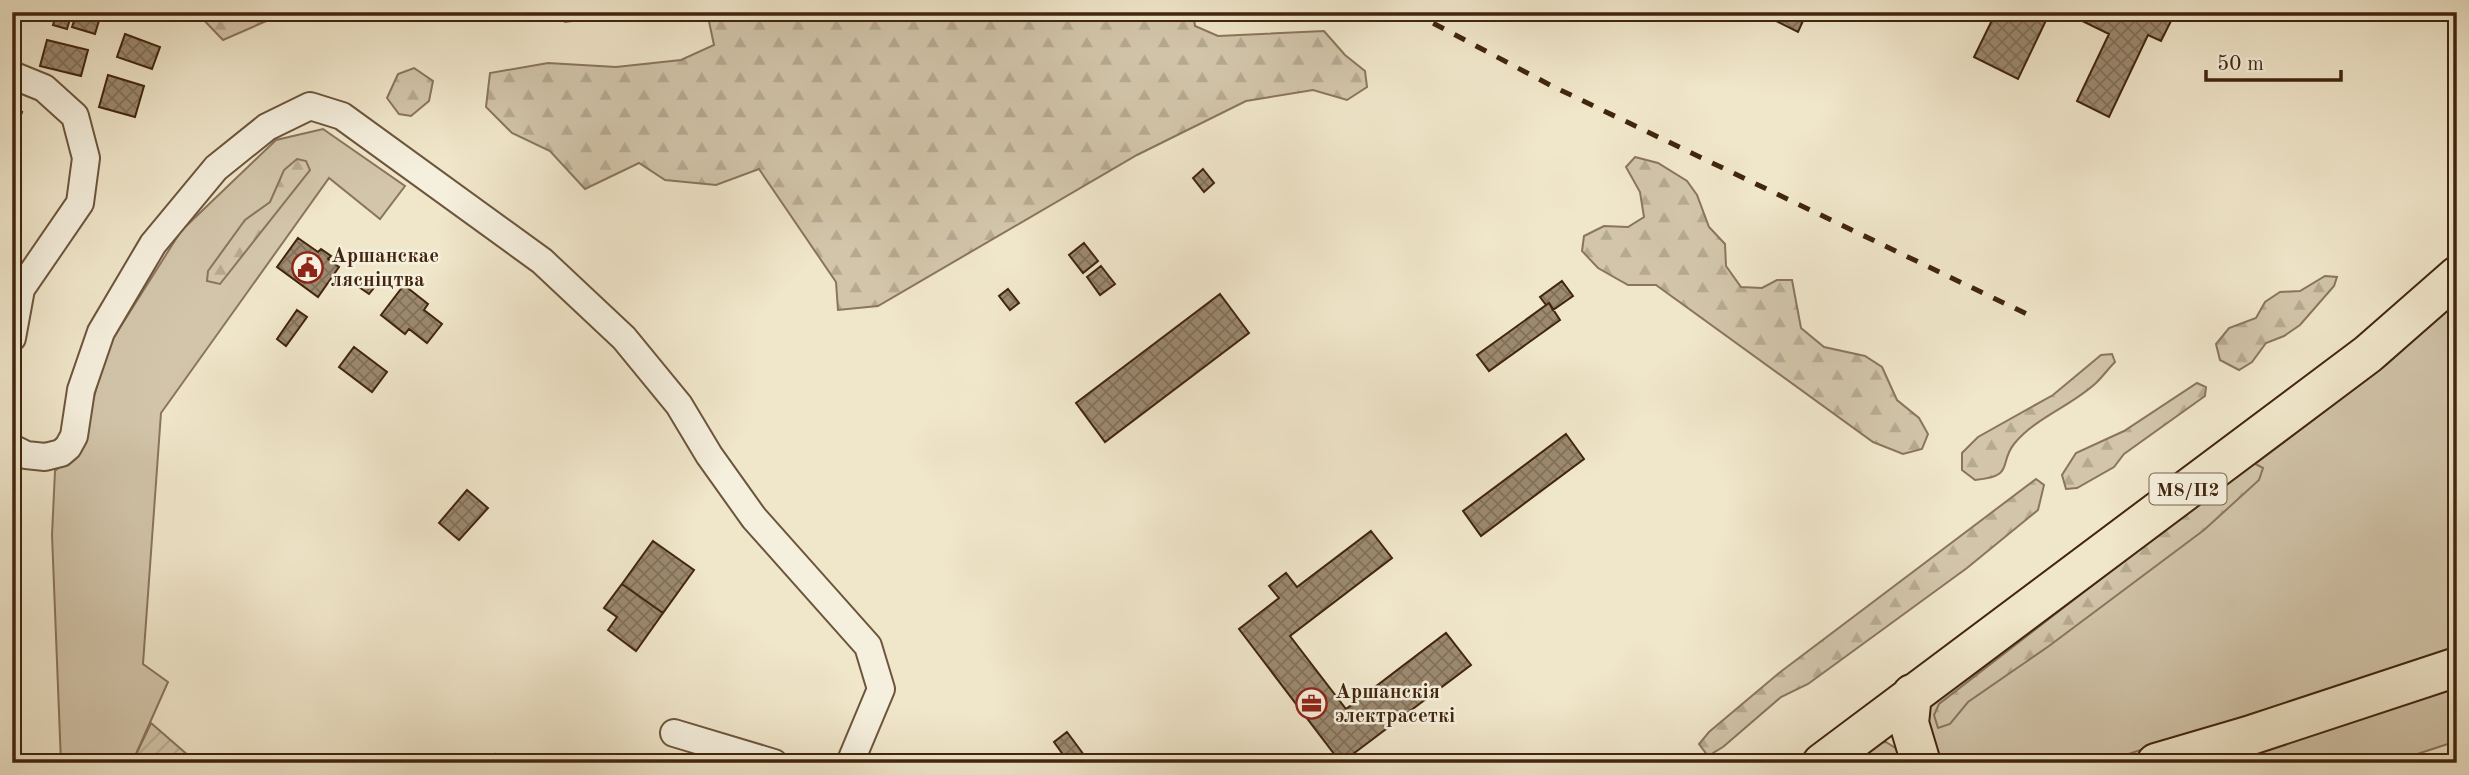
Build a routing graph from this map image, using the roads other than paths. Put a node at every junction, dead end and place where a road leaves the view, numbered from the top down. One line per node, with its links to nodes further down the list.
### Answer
1 (12, 75): 3 (street)
2 (2457, 276): 7 (highway, М8/П2)
3 (17, 287): 4 (street)
4 (12, 338)
5 (12, 448): 10 (street)
6 (2457, 667): 13 (highway)
7 (1912, 694): 11 (highway, М8/П2); 12 (highway)
8 (674, 733): 9 (street)
9 (774, 763)
10 (850, 763)
11 (1822, 763)
12 (1921, 763)
13 (2156, 763)

